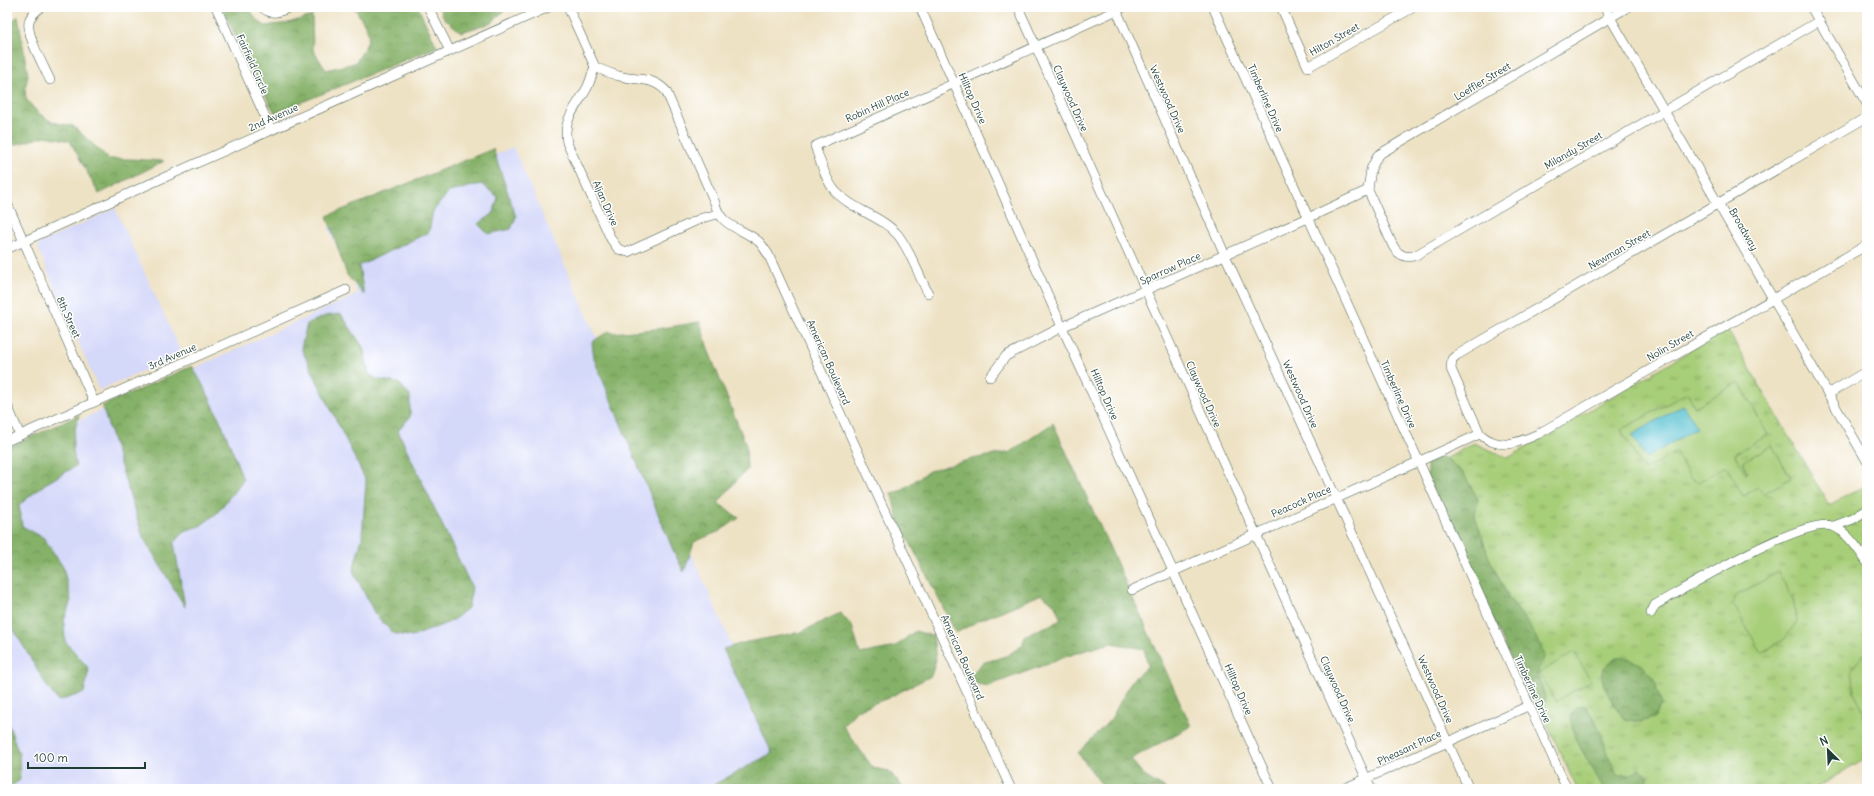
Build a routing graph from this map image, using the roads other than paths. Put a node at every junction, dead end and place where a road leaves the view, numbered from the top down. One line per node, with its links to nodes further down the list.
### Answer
1 (41, 7): 22 (street)
2 (216, 7): 27 (street, Fairfield Circle)
3 (262, 7): 4 (street)
4 (290, 7)
5 (428, 7): 20 (street)
6 (550, 7): 20 (street, 2nd Avenue)
7 (568, 7): 21 (street)
8 (920, 7): 23 (street, Hilltop Drive)
9 (1018, 7): 19 (street, Claywood Drive)
10 (1213, 7): 32 (street, Timberline Drive)
11 (1281, 7): 12 (street, Hilton Street)
12 (1414, 7)
13 (1604, 7): 17 (street, Broadway)
14 (1628, 7): 17 (street, Loeffler Street)
15 (1811, 7): 18 (street)
16 (1119, 8): 19 (street, Robin Hill Place); 36 (street, Westwood Drive)
17 (1610, 18): 25 (street, Broadway); 28 (street, Loeffler Street)
18 (1819, 21): 24 (street); 25 (street, Milandy Street)
19 (1036, 46): 23 (street, Robin Hill Place); 38 (street, Claywood Drive)
20 (450, 51): 27 (street, 2nd Avenue)
21 (595, 67): 31 (street, American Boulevard); 31 (street, Aljan Drive)
22 (50, 80)
23 (954, 83): 39 (street, Robin Hill Place); 41 (street, Hilltop Drive)
24 (1867, 104)
25 (1663, 111): 28 (street, Milandy Street); 30 (street, Broadway)
26 (1867, 117): 30 (street, Newman Street)
27 (271, 130): 33 (street, 2nd Avenue)
28 (1368, 190): 32 (street, Sparrow Place)
29 (7, 203): 33 (street, 8th Street)
30 (1717, 204): 40 (street, Broadway); 47 (street, Newman Street)
31 (718, 214): 63 (street, American Boulevard)
32 (1308, 218): 36 (street, Sparrow Place); 51 (street, Timberline Drive)
33 (24, 242): 35 (street, 2nd Avenue); 45 (street, 8th Street)
34 (1867, 245): 40 (street, Nolin Street)
35 (7, 249)
36 (1225, 255): 38 (street, Sparrow Place); 52 (street, Westwood Drive)
37 (346, 290): 45 (street, 3rd Avenue)
38 (1146, 291): 41 (street, Sparrow Place); 55 (street, Claywood Drive)
39 (928, 293)
40 (1772, 299): 44 (street, Broadway); 47 (street, Nolin Street)
41 (1062, 327): 43 (street, Sparrow Place); 57 (street, Hilltop Drive)
42 (1867, 371): 44 (street)
43 (990, 377)
44 (1828, 394): 50 (street, Broadway)
45 (94, 402): 48 (street, 3rd Avenue)
46 (7, 405): 48 (street)
47 (1480, 434): 51 (street, Peacock Place)
48 (20, 435): 49 (street, 3rd Avenue)
49 (7, 441)
50 (1867, 461)
51 (1417, 462): 52 (street, Peacock Place); 60 (street, Timberline Drive)
52 (1336, 498): 55 (street, Peacock Place); 61 (street, Westwood Drive)
53 (1867, 510): 54 (street)
54 (1834, 526): 56 (street); 59 (street)
55 (1256, 534): 57 (street, Peacock Place); 62 (street, Claywood Drive)
56 (1867, 562)
57 (1174, 572): 58 (street, Peacock Place); 64 (street, Hilltop Drive)
58 (1132, 590)
59 (1651, 613)
60 (1528, 706): 61 (street, Pheasant Place); 68 (street, Timberline Drive)
61 (1447, 742): 62 (street, Pheasant Place); 67 (street, Westwood Drive)
62 (1367, 778): 65 (street, Pheasant Place); 66 (street, Claywood Drive)
63 (1011, 789)
64 (1272, 789)
65 (1343, 789)
66 (1371, 789)
67 (1469, 789)
68 (1567, 789)

